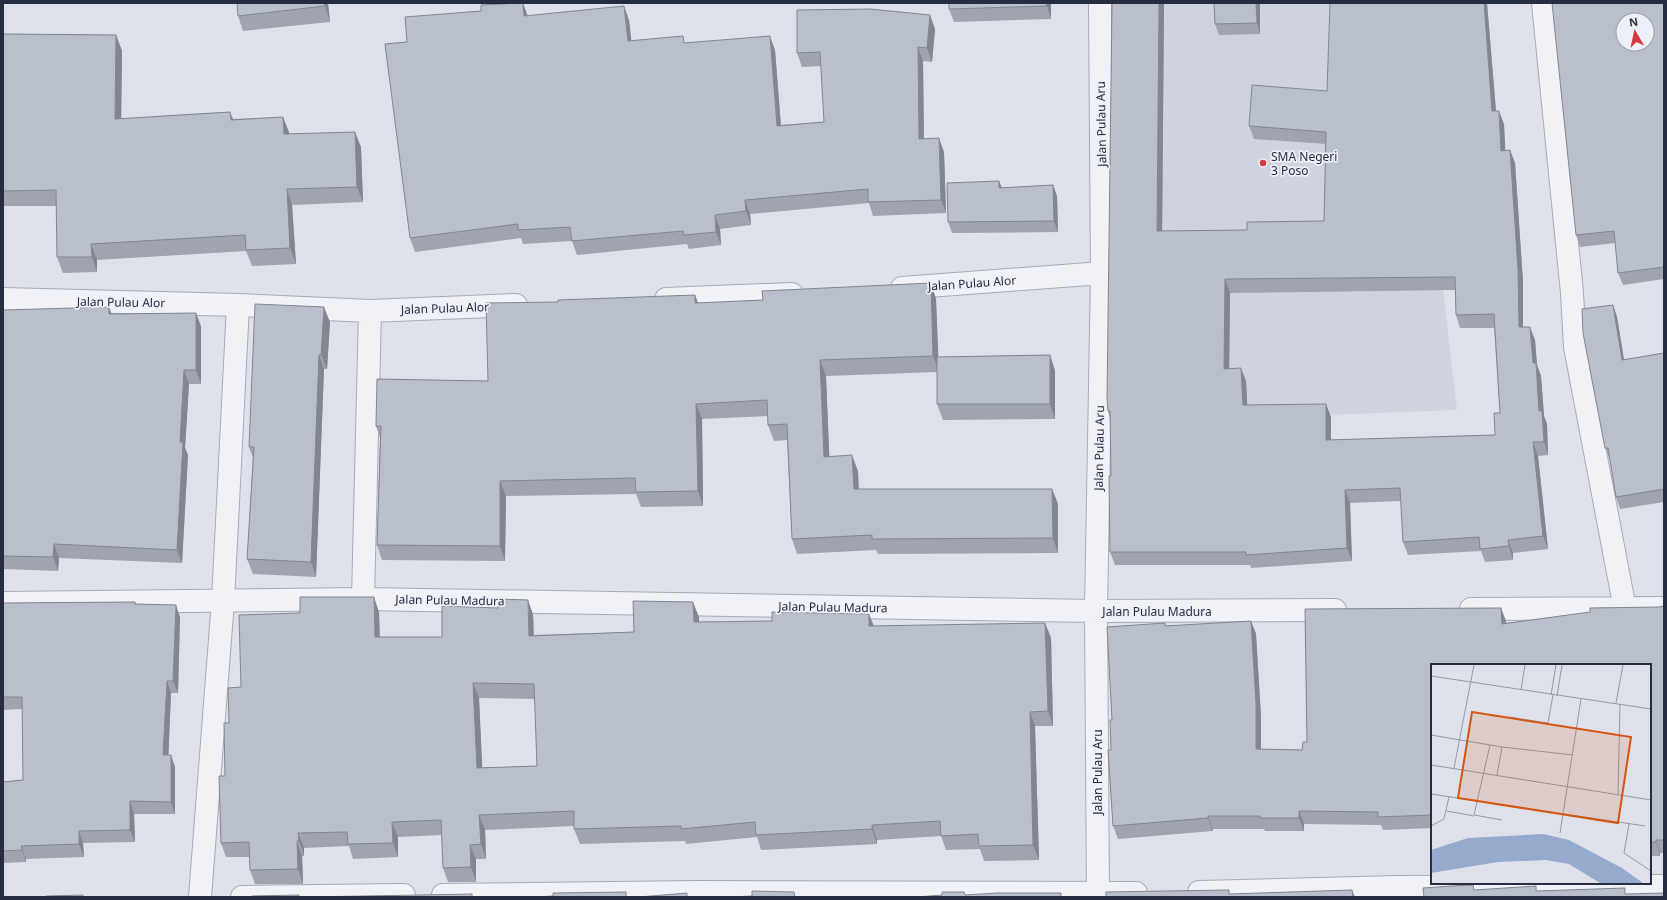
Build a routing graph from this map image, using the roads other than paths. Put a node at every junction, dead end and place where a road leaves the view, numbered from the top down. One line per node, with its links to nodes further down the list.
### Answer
1 (1100, 3): 3 (street, Jalan Pulau Aru)
2 (1543, 3): 15 (street)
3 (1102, 273): 4 (street, Jalan Pulau Alor); 18 (street, Jalan Pulau Aru)
4 (885, 289)
5 (808, 293): 7 (street)
6 (3, 299): 9 (street, Jalan Pulau Alor)
7 (646, 300)
8 (535, 304): 10 (street, Jalan Pulau Alor)
9 (238, 305): 10 (street, Jalan Pulau Alor); 12 (street)
10 (370, 311): 11 (street)
11 (364, 598): 12 (street, Jalan Pulau Madura); 18 (street, Jalan Pulau Madura)
12 (223, 601): 13 (street, Jalan Pulau Madura); 23 (street)
13 (3, 603)
14 (1664, 608): 15 (street)
15 (1625, 609): 17 (street)
16 (1357, 610): 18 (street, Jalan Pulau Madura)
17 (1451, 610)
18 (1096, 611): 22 (street, Jalan Pulau Aru)
19 (1664, 886): 20 (street)
20 (1177, 892)
21 (1153, 893): 22 (street)
22 (1098, 895): 24 (street)
23 (200, 897)
24 (242, 897)

